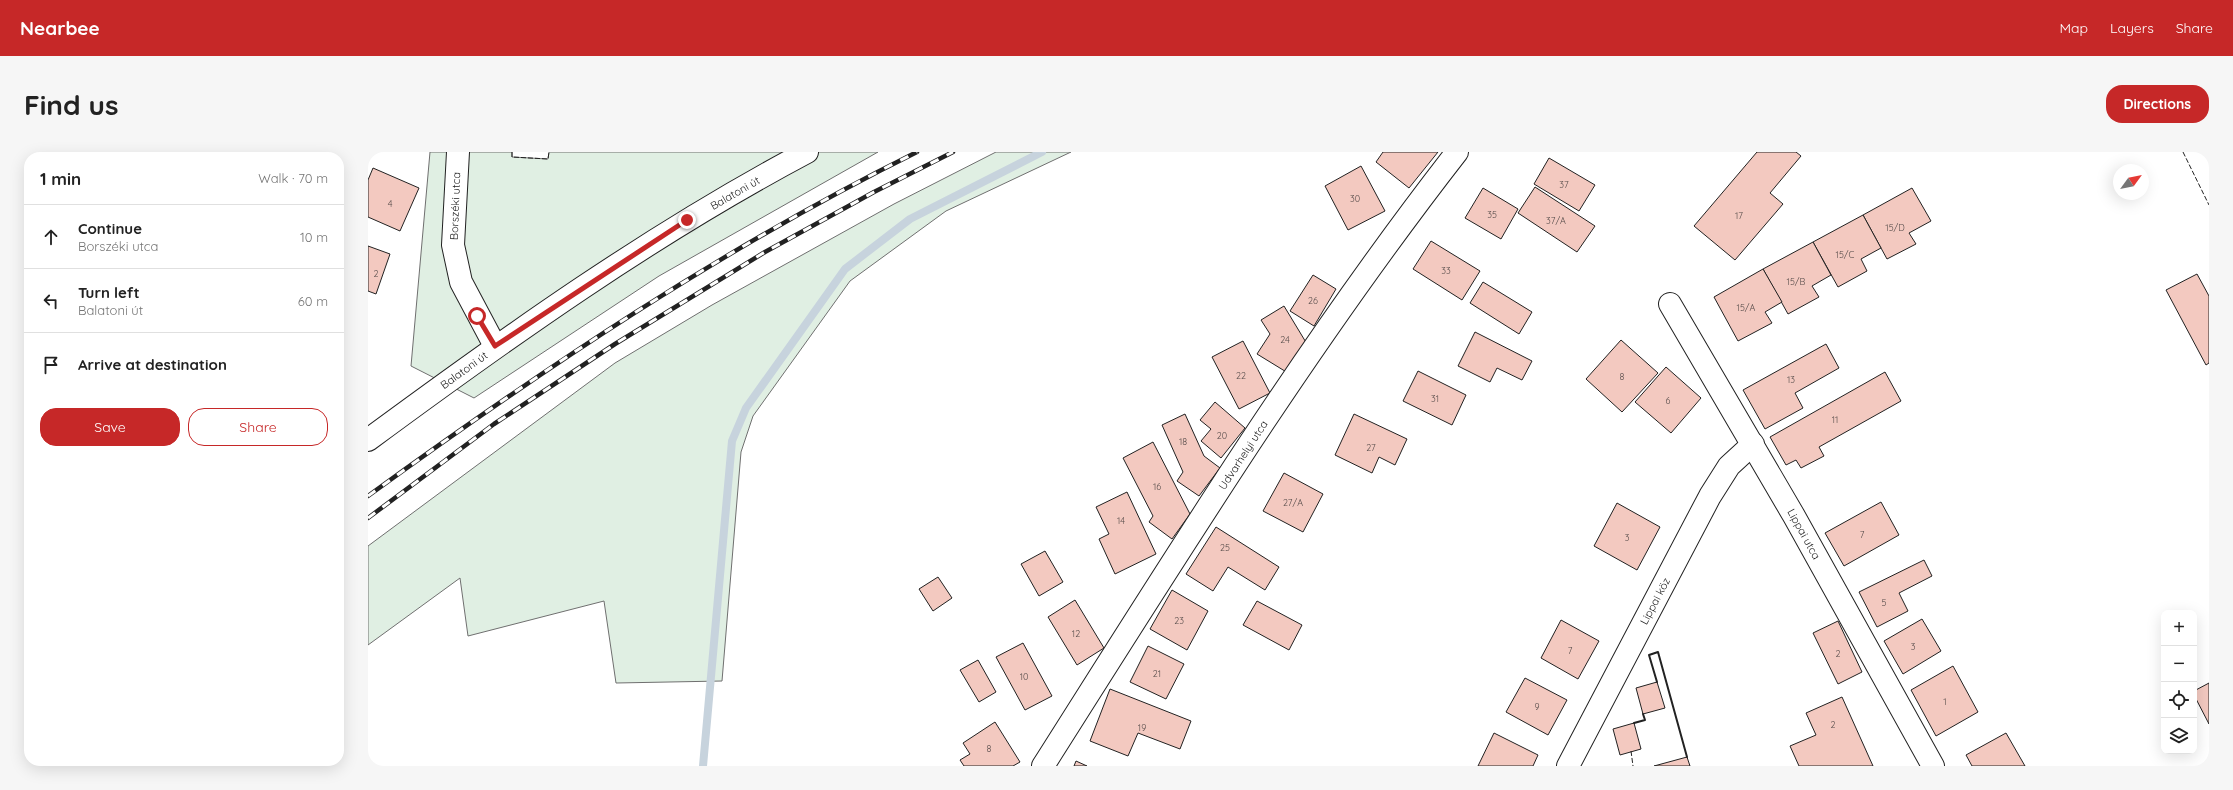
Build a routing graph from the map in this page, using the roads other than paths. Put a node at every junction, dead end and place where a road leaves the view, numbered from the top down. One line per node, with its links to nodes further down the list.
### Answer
1 (458, 152): 5 (street, Borszéki utca)
2 (807, 152): 5 (street, Balatoni út)
3 (1457, 152): 8 (street, Udvarhelyi utca)
4 (1670, 304): 7 (street, Lippai utca)
5 (495, 346): 6 (street, Balatoni út)
6 (368, 440)
7 (1753, 444): 9 (street, Lippai köz); 10 (street, Lippai utca)
8 (1043, 766)
9 (1568, 766)
10 (1933, 766)

